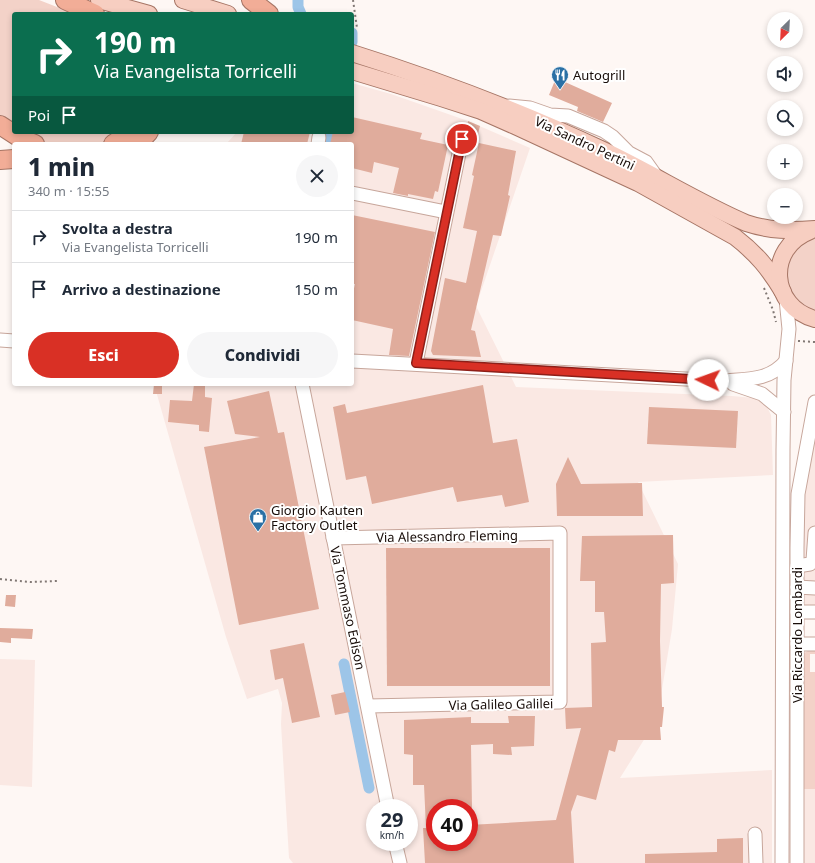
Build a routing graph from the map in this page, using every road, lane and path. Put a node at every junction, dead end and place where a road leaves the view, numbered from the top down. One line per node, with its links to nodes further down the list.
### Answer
1 (65, 0): 6 (highway)
2 (100, 0): 7 (main road)
3 (183, 0): 8 (main road)
4 (251, 0): 9 (highway)
5 (353, 0): 10 (path)
6 (91, 12)
7 (142, 12)
8 (222, 12)
9 (266, 12)
10 (357, 28)
11 (354, 54): 26 (main road, Via Sandro Pertini)
12 (354, 72): 28 (main road, Via Sandro Pertini)
13 (0, 125): 14 (highway)
14 (12, 133)
15 (14, 134): 19 (highway)
16 (128, 134): 20 (highway)
17 (147, 134): 21 (highway)
18 (462, 139): 25 (street)
19 (30, 142)
20 (116, 142)
21 (140, 142)
22 (12, 159): 23 (highway)
23 (0, 160)
24 (354, 193): 25 (street)
25 (446, 212): 35 (street)
26 (815, 229): 28 (main road)
27 (763, 285): 30 (path)
28 (784, 296): 29 (main road, Via Sandro Pertini); 34 (street, Via Riccardo Lombardi)
29 (815, 319)
30 (777, 328)
31 (0, 340): 32 (street)
32 (12, 341)
33 (354, 360): 35 (street)
34 (786, 361): 36 (street); 39 (street, Via Riccardo Lombardi)
35 (416, 363): 36 (street)
36 (723, 381): 39 (street)
37 (302, 386): 42 (street, Via Tommaso Edison)
38 (814, 405): 43 (street, Via Riccardo Lombardi)
39 (784, 412): 58 (street, Via Riccardo Lombardi)
40 (560, 533): 42 (street, Via Alessandro Fleming); 52 (street, Via Galileo Galilei)
41 (815, 533): 43 (street)
42 (334, 538): 52 (street, Via Tommaso Edison)
43 (797, 566): 46 (street, Via Riccardo Lombardi)
44 (0, 579): 45 (path)
45 (57, 581)
46 (797, 587): 47 (street); 48 (street, Via Riccardo Lombardi)
47 (815, 588)
48 (797, 612): 49 (street); 50 (street, Via Riccardo Lombardi)
49 (815, 612)
50 (797, 644): 51 (street); 59 (street, Via Riccardo Lombardi)
51 (815, 644)
52 (368, 706): 53 (street, Via Tommaso Edison)
53 (386, 799)
54 (755, 834): 57 (street)
55 (397, 851): 56 (street)
56 (400, 863)
57 (756, 863)
58 (782, 863)
59 (797, 863)

